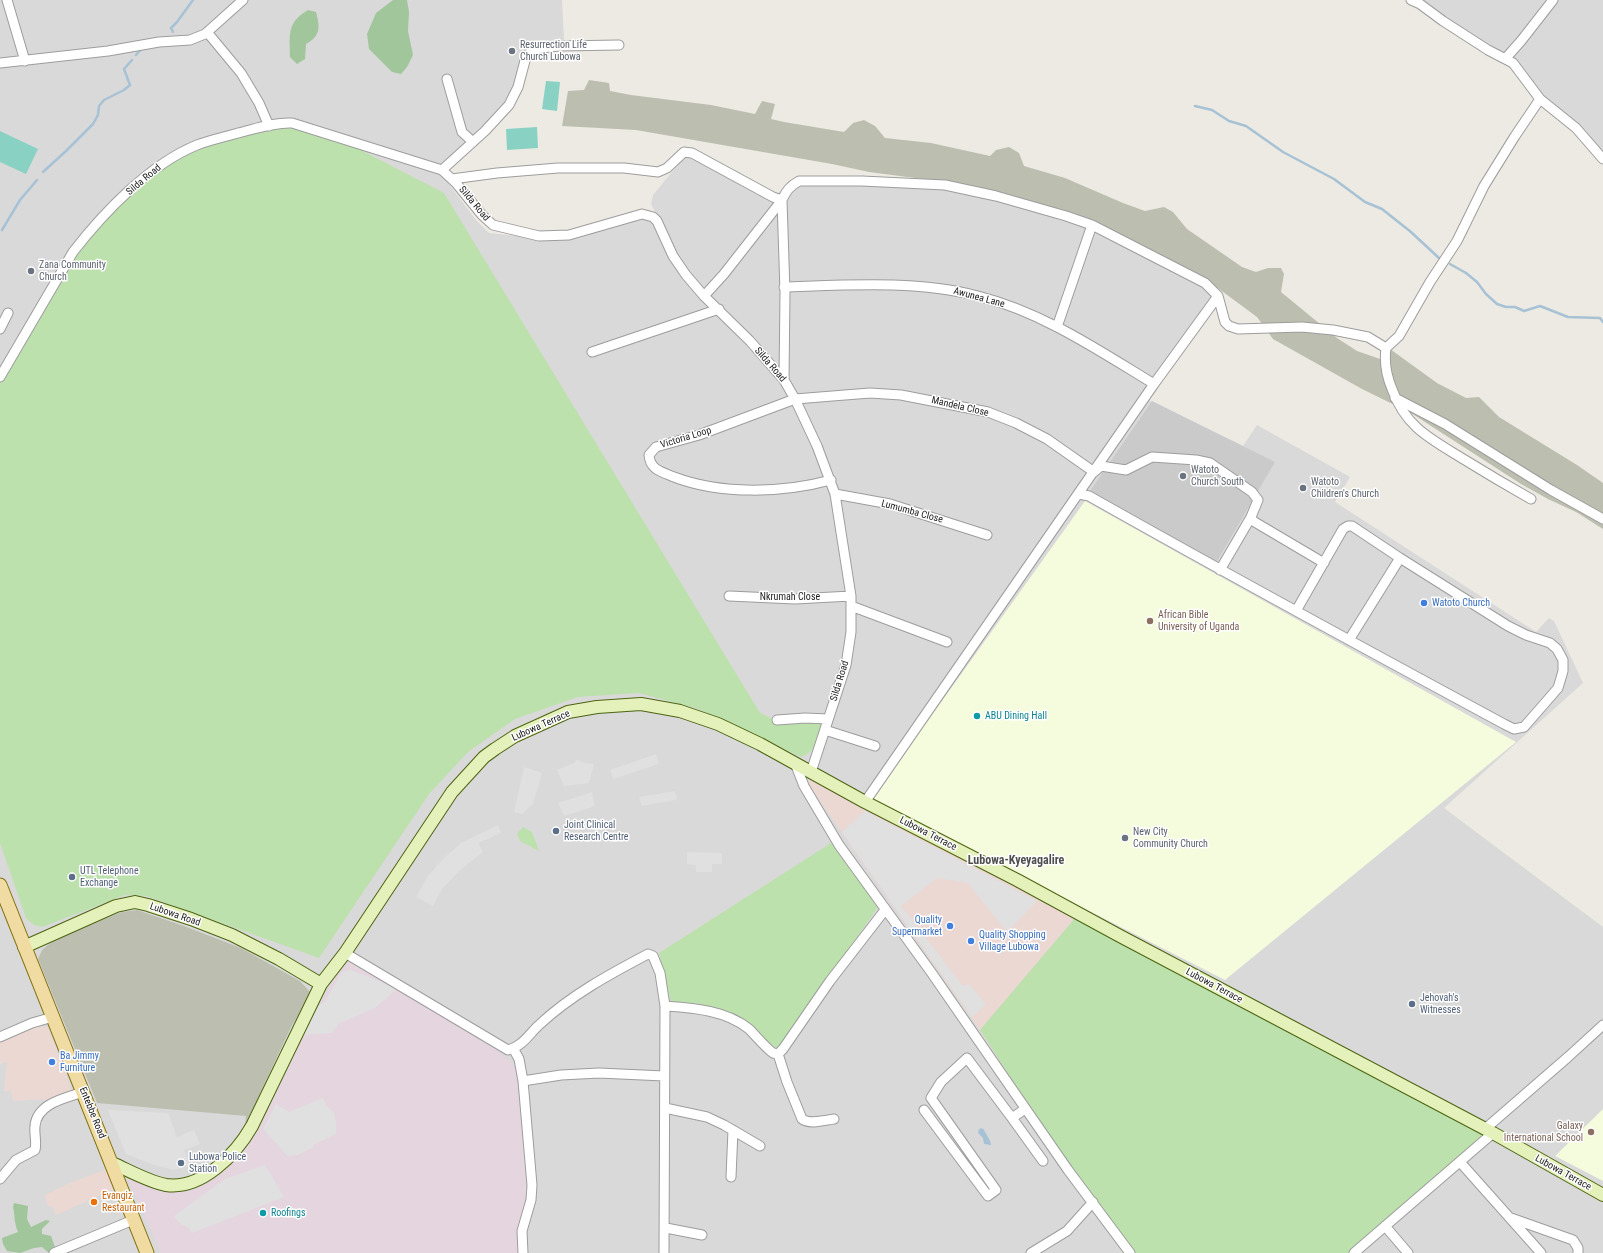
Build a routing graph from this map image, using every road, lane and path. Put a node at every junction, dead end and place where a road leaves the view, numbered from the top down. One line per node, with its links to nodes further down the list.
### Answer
1 (7, 0): 8 (street)
2 (243, 0): 5 (street)
3 (1411, 0): 7 (street)
4 (1553, 0): 7 (street)
5 (207, 32): 8 (street); 12 (street)
6 (619, 45): 13 (street)
7 (1505, 59): 11 (street)
8 (25, 61): 9 (street)
9 (0, 63)
10 (447, 79): 13 (street)
11 (1540, 99): 14 (street); 26 (street)
12 (269, 126): 15 (street, Silda Road); 28 (street, Silda Road)
13 (473, 142): 15 (street)
14 (1603, 159)
15 (442, 170): 16 (street, Silda Road)
16 (452, 179): 17 (street); 20 (street, Silda Road)
17 (782, 200): 18 (street); 19 (street); 20 (street)
18 (1092, 226): 21 (street); 24 (street)
19 (784, 286): 24 (street, Awunea Lane); 29 (street)
20 (704, 296): 22 (street, Silda Road)
21 (1218, 296): 26 (street); 30 (street)
22 (719, 309): 27 (street); 29 (street, Silda Road)
23 (8, 313): 25 (street)
24 (1057, 327): 30 (street, Awunea Lane)
25 (0, 328)
26 (1386, 348): 31 (street)
27 (592, 352)
28 (0, 377)
29 (784, 380): 32 (street, Silda Road)
30 (1154, 384): 33 (street)
31 (1395, 398): 37 (street); 39 (street)
32 (795, 399): 33 (street, Mandela Close); 34 (street, Silda Road); 34 (street, Victoria Loop)
33 (1094, 472): 36 (street); 38 (street)
34 (831, 480): 35 (street, Silda Road)
35 (835, 494): 40 (street, Lumumba Close); 45 (street, Silda Road)
36 (1079, 494): 43 (street); 56 (street)
37 (1531, 499)
38 (1252, 517): 42 (street); 43 (street)
39 (1603, 519)
40 (987, 535)
41 (1400, 558): 42 (street); 48 (street); 48 (street)
42 (1324, 563): 47 (street)
43 (1220, 570): 47 (street)
44 (729, 596): 45 (street, Nkrumah Close)
45 (851, 596): 46 (street, Silda Road)
46 (851, 606): 49 (street); 50 (street, Silda Road)
47 (1296, 611): 48 (street)
48 (1349, 640)
49 (947, 642)
50 (828, 719): 51 (street); 52 (street, Silda Road)
51 (777, 720)
52 (825, 730): 53 (street); 55 (street, Silda Road)
53 (875, 746)
54 (795, 763): 55 (street, Lubowa Terrace); 58 (street); 60 (street, Lubowa Terrace)
55 (811, 772): 56 (street, Lubowa Terrace)
56 (865, 802): 77 (street, Lubowa Terrace)
57 (0, 885): 59 (main road, Entebbe Road)
58 (885, 910): 67 (street); 72 (street)
59 (24, 947): 61 (street, Lubowa Road); 63 (main road, Entebbe Road)
60 (345, 953): 61 (street, Lubowa Terrace); 66 (street)
61 (321, 984): 81 (street, Lubowa Terrace)
62 (665, 1006): 66 (street); 67 (street); 68 (street)
63 (53, 1018): 65 (street); 70 (main road, Entebbe Road)
64 (1603, 1025): 77 (street)
65 (0, 1037)
66 (513, 1048): 69 (street)
67 (778, 1054): 75 (street)
68 (664, 1076): 69 (street); 71 (street)
69 (523, 1081): 93 (street)
70 (83, 1092): 81 (main road, Entebbe Road); 83 (street)
71 (665, 1108): 76 (street); 89 (street)
72 (1025, 1109): 74 (street); 85 (street)
73 (924, 1110): 74 (street)
74 (1012, 1118): 79 (street)
75 (834, 1119)
76 (733, 1130): 78 (street); 82 (street)
77 (1489, 1131): 80 (street); 84 (street, Lubowa Terrace)
78 (760, 1146)
79 (1043, 1161)
80 (1460, 1162): 86 (street); 88 (street)
81 (112, 1164): 87 (main road, Entebbe Road)
82 (731, 1177)
83 (0, 1179)
84 (1603, 1194)
85 (1092, 1202): 95 (street); 96 (street)
86 (1510, 1218): 99 (street); 100 (street)
87 (134, 1220): 91 (street); 92 (main road, Entebbe Road)
88 (1385, 1226): 97 (street); 98 (street)
89 (666, 1228): 90 (street); 94 (street)
90 (702, 1235)
91 (54, 1253)
92 (147, 1253)
93 (523, 1253)
94 (664, 1253)
95 (1031, 1253)
96 (1130, 1253)
97 (1354, 1253)
98 (1408, 1253)
99 (1541, 1253)
100 (1578, 1253)

